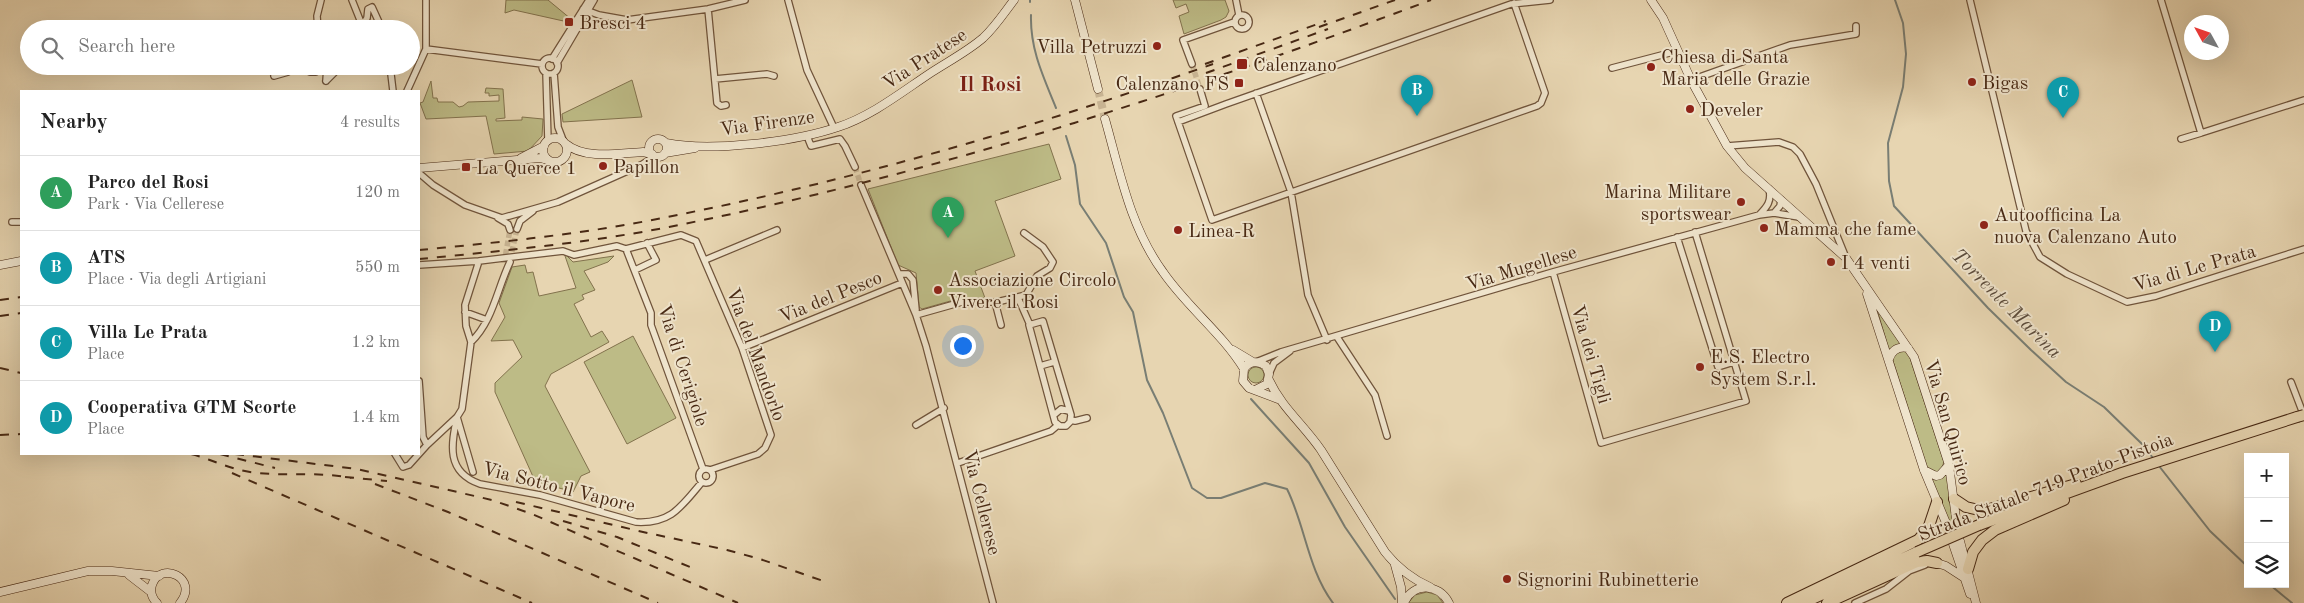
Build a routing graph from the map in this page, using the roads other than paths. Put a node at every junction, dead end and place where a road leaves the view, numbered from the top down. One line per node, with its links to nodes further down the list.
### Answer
1 (321, 0): 19 (street)
2 (352, 0): 20 (street)
3 (426, 0): 25 (street)
4 (588, 0): 17 (street)
5 (594, 0): 17 (street)
6 (745, 0): 16 (street)
7 (788, 0): 53 (street)
8 (1014, 0): 53 (main road, Via Pratese)
9 (1075, 0): 44 (main road)
10 (1236, 0): 18 (street)
11 (1550, 0): 15 (street)
12 (1652, 0): 26 (main road, Via San Quirico)
13 (1970, 0): 90 (street, Via di Le Prata)
14 (2161, 0): 54 (street)
15 (1514, 3): 48 (street); 75 (street)
16 (708, 9): 17 (street); 42 (street)
17 (586, 10): 27 (street); 29 (street)
18 (1239, 15): 23 (street); 23 (street)
19 (317, 20)
20 (359, 20)
21 (366, 20): 22 (street)
22 (378, 20)
23 (1234, 22): 31 (street)
24 (1856, 26): 43 (street)
25 (426, 50): 28 (street); 30 (street)
26 (1677, 51): 32 (street); 43 (main road, Via San Quirico)
27 (552, 59): 29 (street); 30 (street)
28 (420, 63)
29 (557, 63): 34 (street)
30 (542, 64): 33 (street)
31 (1192, 64)
32 (1612, 68)
33 (546, 73): 34 (street); 58 (street)
34 (554, 73): 57 (street)
35 (278, 75): 40 (street)
36 (326, 75): 37 (street)
37 (332, 75)
38 (391, 75): 46 (street)
39 (414, 75): 47 (street)
40 (274, 76)
41 (774, 76): 42 (street)
42 (715, 79): 50 (street)
43 (1691, 80): 61 (main road, Via San Quirico)
44 (1098, 88)
45 (1200, 89): 52 (street)
46 (393, 90)
47 (407, 90)
48 (1256, 93): 52 (street); 75 (street)
49 (2304, 100): 54 (street)
50 (726, 105)
51 (1105, 119): 116 (main road)
52 (1178, 122): 75 (street)
53 (836, 127): 55 (main road, Via Firenze)
54 (2201, 133): 56 (street)
55 (808, 136): 62 (main road, Via Firenze); 71 (street)
56 (2181, 139)
57 (564, 142): 58 (main road, Via Firenze); 63 (main road, Via Firenze); 69 (main road)
58 (546, 143): 67 (main road); 68 (main road, Via Firenze)
59 (651, 143): 60 (main road, Via Firenze); 64 (main road, Via Firenze); 66 (main road)
60 (666, 143): 62 (main road, Via Firenze); 65 (main road)
61 (1727, 146): 74 (main road, Via San Quirico); 92 (street)
62 (699, 147): 65 (main road, Via Firenze)
63 (587, 153): 64 (main road, Via Firenze); 69 (main road, Via Firenze)
64 (625, 153): 66 (main road, Via Firenze)
65 (665, 153): 66 (main road, Via Firenze)
66 (654, 155): 77 (street)
67 (547, 160): 68 (main road, Via Firenze); 69 (main road, Via Firenze)
68 (514, 161): 70 (main road, Via Firenze)
69 (561, 162)
70 (420, 167)
71 (855, 167)
72 (420, 168): 79 (street)
73 (861, 185): 101 (street, Via Cellerese)
74 (1769, 189): 76 (main road, Via San Quirico); 78 (street)
75 (1291, 192): 112 (street)
76 (1781, 200): 78 (street); 80 (street); 82 (main road, Via San Quirico)
77 (542, 206): 79 (street); 79 (street)
78 (1768, 206): 81 (street)
79 (480, 211)
80 (1774, 213): 81 (street, Via Mugellese); 82 (street, Via Mugellese)
81 (1759, 215): 86 (street, Via Mugellese)
82 (1801, 217): 92 (main road, Via San Quirico)
83 (12, 222): 84 (street)
84 (20, 222)
85 (777, 230): 93 (street)
86 (1695, 232): 88 (street, Via Mugellese); 121 (street)
87 (1024, 233): 104 (street)
88 (1677, 237): 100 (street, Via Mugellese); 121 (street)
89 (647, 243): 91 (street); 93 (street, Via del Mandorlo); 99 (street)
90 (2304, 249)
91 (626, 250): 95 (street); 99 (street, Via di Cerigiole)
92 (1846, 258): 103 (main road, Via San Quirico)
93 (705, 260): 114 (street, Via del Mandorlo)
94 (20, 261): 97 (main road)
95 (479, 261): 98 (street); 106 (street)
96 (507, 263): 108 (street)
97 (0, 265)
98 (420, 265)
99 (635, 270): 147 (street, Via di Cerigiole)
100 (1553, 272): 111 (street, Via Mugellese); 121 (street, Via dei Tigli)
101 (899, 274): 102 (street, Via Cellerese); 107 (street, Via Cellerese)
102 (902, 283): 107 (street, Via Cellerese); 114 (street, Via del Pesco)
103 (1862, 283): 115 (main road, Via San Quirico); 118 (main road, Via San Quirico)
104 (995, 302): 107 (street); 109 (street)
105 (1012, 302): 110 (street)
106 (465, 312): 108 (street); 113 (street)
107 (916, 315): 129 (street, Via Cellerese)
108 (487, 320): 113 (street)
109 (1001, 325)
110 (1030, 325): 119 (street); 122 (street)
111 (1337, 337): 112 (street, Via Mugellese); 139 (street)
112 (1327, 340): 117 (street, Via Mugellese)
113 (471, 342): 133 (street, Via Sotto il Vapore)
114 (742, 348): 150 (street, Via del Mandorlo)
115 (1908, 348): 118 (main road); 146 (main road, Via San Quirico)
116 (1232, 350): 120 (main road); 123 (main road)
117 (1292, 350): 120 (street, Via Mugellese); 124 (street, Via Mugellese)
118 (1889, 359): 148 (main road, Via San Quirico)
119 (1054, 362): 122 (street); 130 (street)
120 (1254, 362): 123 (main road); 124 (main road)
121 (1734, 362)
122 (1040, 366): 131 (street)
123 (1244, 369): 126 (main road)
124 (1269, 377): 126 (main road); 128 (main road)
125 (2290, 382): 132 (street)
126 (1257, 389): 128 (main road)
127 (420, 394): 141 (street)
128 (1278, 399): 159 (main road)
129 (944, 408): 136 (street); 145 (street, Via Cellerese)
130 (1069, 411): 131 (street); 135 (street)
131 (1054, 415): 137 (street)
132 (2302, 416): 151 (highway, Strada Statale 719 Prato-Pistoia)
133 (457, 417): 138 (street); 140 (street, Via Sotto il Vapore); 149 (street)
134 (1087, 418): 135 (street)
135 (1071, 420): 137 (street)
136 (916, 425)
137 (1058, 425): 145 (street)
138 (441, 432): 140 (street); 141 (street)
139 (1387, 436)
140 (452, 439): 152 (street, Via Sotto il Vapore)
141 (427, 445): 142 (street)
142 (420, 453)
143 (396, 455): 144 (street)
144 (418, 455)
145 (958, 463): 168 (street, Via Cellerese)
146 (1948, 465): 148 (main road); 153 (main road, Via San Quirico)
147 (703, 469): 150 (street); 152 (street)
148 (1924, 470): 154 (main road, Via San Quirico)
149 (473, 472)
150 (712, 473): 152 (street, Via del Mandorlo)
151 (2120, 473): 153 (highway); 160 (highway); 172 (highway, Strada Statale 719 Prato-Pistoia, bridge)
152 (702, 482)
153 (1954, 499): 155 (main road, Via San Quirico)
154 (1937, 502): 156 (main road, Via San Quirico); 171 (highway)
155 (1958, 526)
156 (1949, 530)
157 (1956, 542): 160 (main road)
158 (1937, 563): 160 (main road); 173 (highway); 174 (street)
159 (1395, 565): 163 (main road); 169 (main road)
160 (1966, 573): 175 (main road)
161 (127, 574): 162 (main road); 164 (main road); 165 (main road)
162 (159, 576): 165 (main road); 167 (main road)
163 (1430, 587): 169 (main road); 170 (main road)
164 (0, 592)
165 (151, 592): 166 (main road)
166 (157, 603)
167 (180, 603)
168 (994, 603)
169 (1403, 603)
170 (1449, 603)
171 (1787, 603)
172 (1803, 603)
173 (1827, 603)
174 (1855, 603)
175 (1975, 603)

